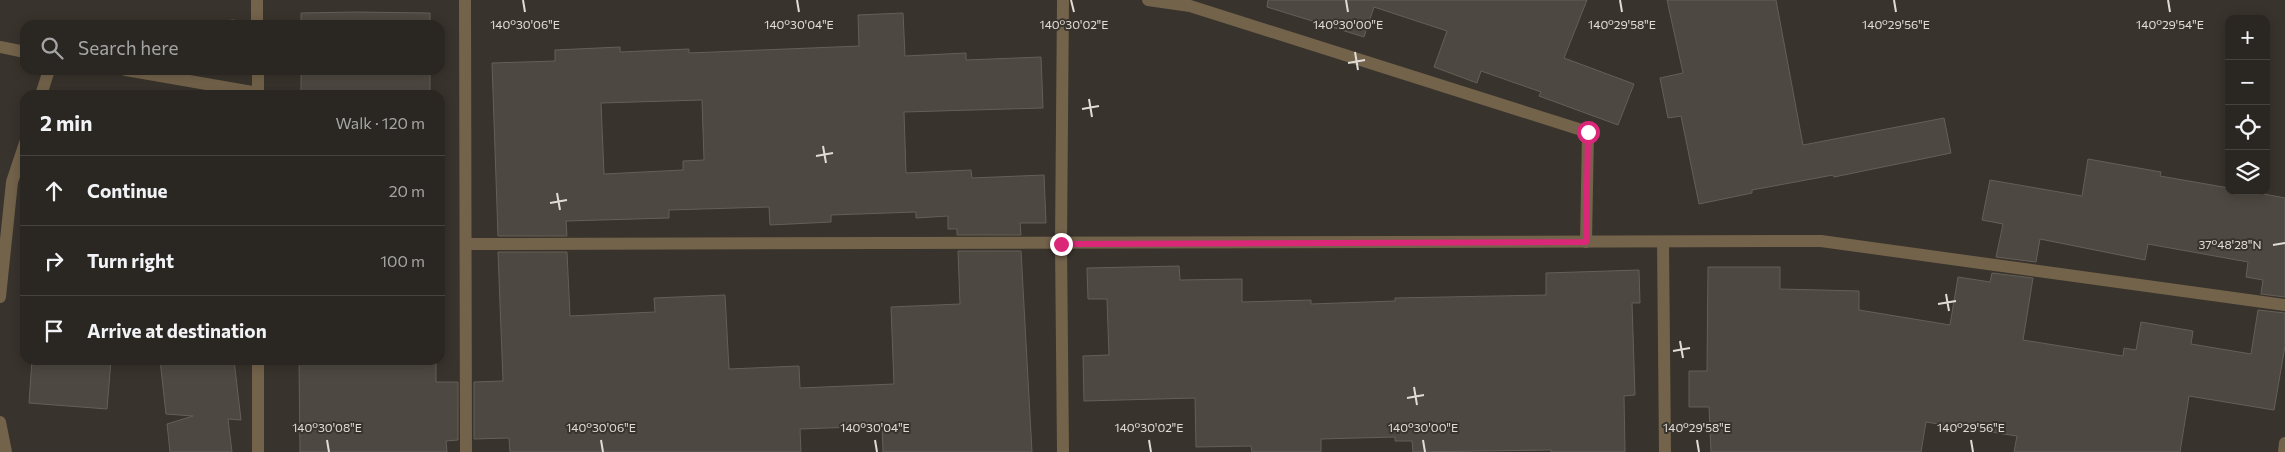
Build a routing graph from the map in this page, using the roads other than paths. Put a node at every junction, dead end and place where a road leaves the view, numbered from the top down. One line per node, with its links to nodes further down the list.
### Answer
1 (257, 0): 5 (street)
2 (465, 0): 17 (street)
3 (1063, 0): 18 (street)
4 (1148, 0): 15 (street)
5 (257, 20)
6 (0, 47): 7 (street)
7 (20, 51)
8 (47, 75): 11 (street)
9 (154, 75): 12 (street)
10 (258, 75): 13 (street)
11 (43, 90)
12 (236, 90)
13 (258, 90)
14 (20, 158): 19 (street)
15 (1586, 242): 16 (street); 18 (street)
16 (1664, 242): 20 (street); 28 (street)
17 (466, 244): 18 (street); 26 (street)
18 (1061, 244): 27 (street)
19 (0, 297)
20 (2285, 305)
21 (258, 365): 25 (street)
22 (0, 422): 24 (street)
23 (2285, 443): 29 (street)
24 (6, 452)
25 (258, 452)
26 (466, 452)
27 (1063, 452)
28 (1665, 452)
29 (2284, 452)

